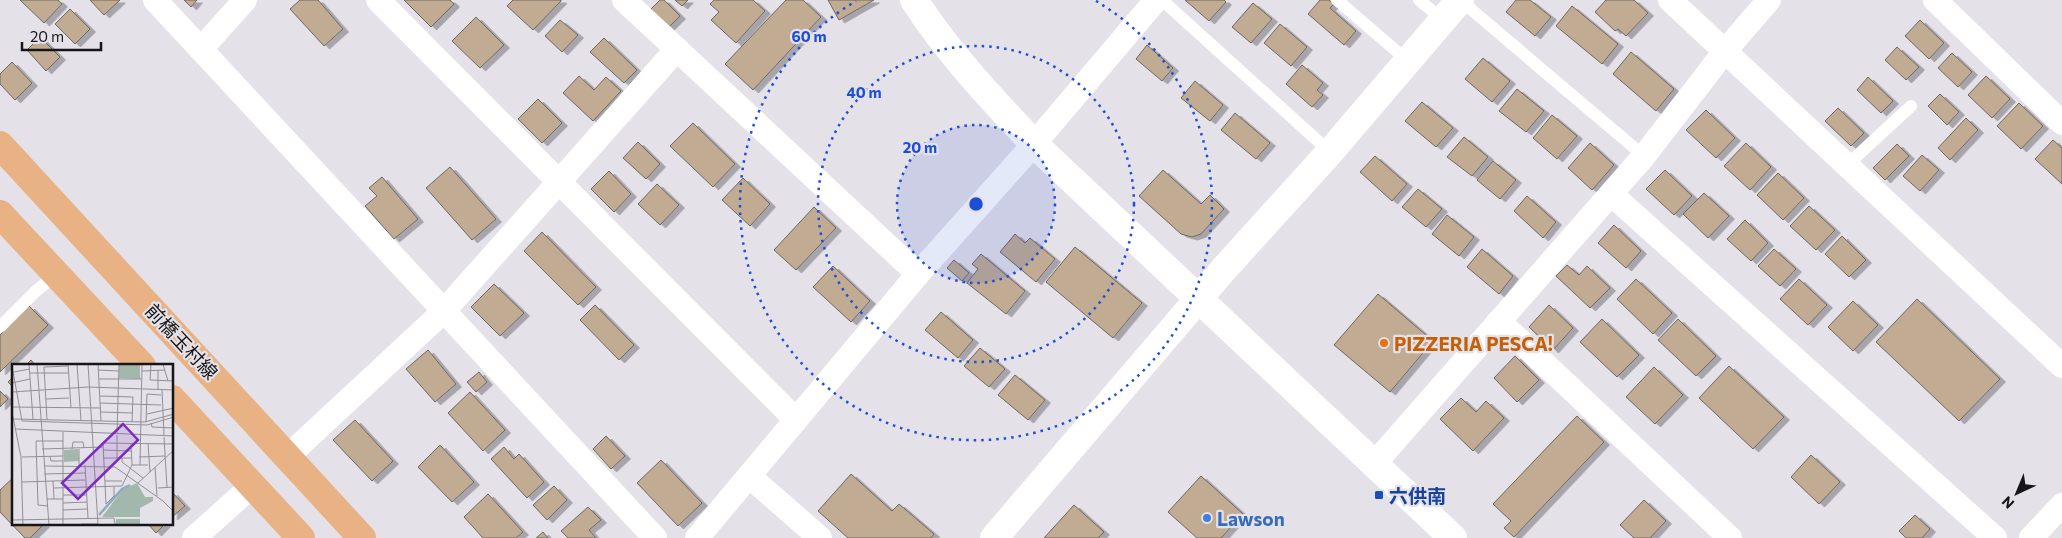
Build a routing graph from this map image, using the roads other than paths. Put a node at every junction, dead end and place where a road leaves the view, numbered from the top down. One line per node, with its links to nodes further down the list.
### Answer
1 (155, 0): 14 (street)
2 (244, 0): 14 (street)
3 (378, 0): 25 (street)
4 (624, 0): 15 (street)
5 (914, 0): 20 (street)
6 (1156, 0): 20 (street)
7 (1162, 0): 22 (lane)
8 (1338, 0): 17 (lane)
9 (1420, 0): 13 (lane)
10 (1670, 0): 16 (street)
11 (1769, 0): 16 (street)
12 (1935, 0): 19 (street)
13 (1455, 7): 17 (street); 23 (lane)
14 (201, 49): 31 (street)
15 (677, 50): 25 (street); 29 (street)
16 (1725, 51): 23 (street); 24 (street)
17 (1408, 61): 22 (street)
18 (1911, 106): 24 (lane)
19 (2062, 123)
20 (1034, 144): 29 (street); 30 (street)
21 (0, 145): 38 (main road, 前橋玉村線)
22 (1330, 152): 30 (street)
23 (1644, 156): 26 (street)
24 (1846, 166): 35 (street)
25 (560, 182): 31 (street); 37 (street)
26 (1611, 194): 32 (street); 52 (street)
27 (0, 214): 28 (main road)
28 (57, 274): 33 (lane); 34 (main road)
29 (918, 274): 37 (street)
30 (1200, 298): 39 (street); 49 (street)
31 (443, 312): 38 (street); 46 (street)
32 (1500, 321): 39 (street); 51 (street)
33 (0, 327)
34 (140, 364)
35 (2062, 366)
36 (174, 401): 41 (main road)
37 (796, 420): 40 (street)
38 (288, 456): 45 (main road, 前橋玉村線)
39 (1375, 463): 50 (street)
40 (749, 476): 47 (street); 48 (street)
41 (252, 486): 43 (street); 44 (main road)
42 (2062, 505): 53 (street)
43 (194, 538)
44 (301, 538)
45 (362, 538)
46 (655, 538)
47 (697, 538)
48 (820, 538)
49 (994, 538)
50 (1453, 538)
51 (1730, 538)
52 (1995, 538)
53 (2031, 538)

